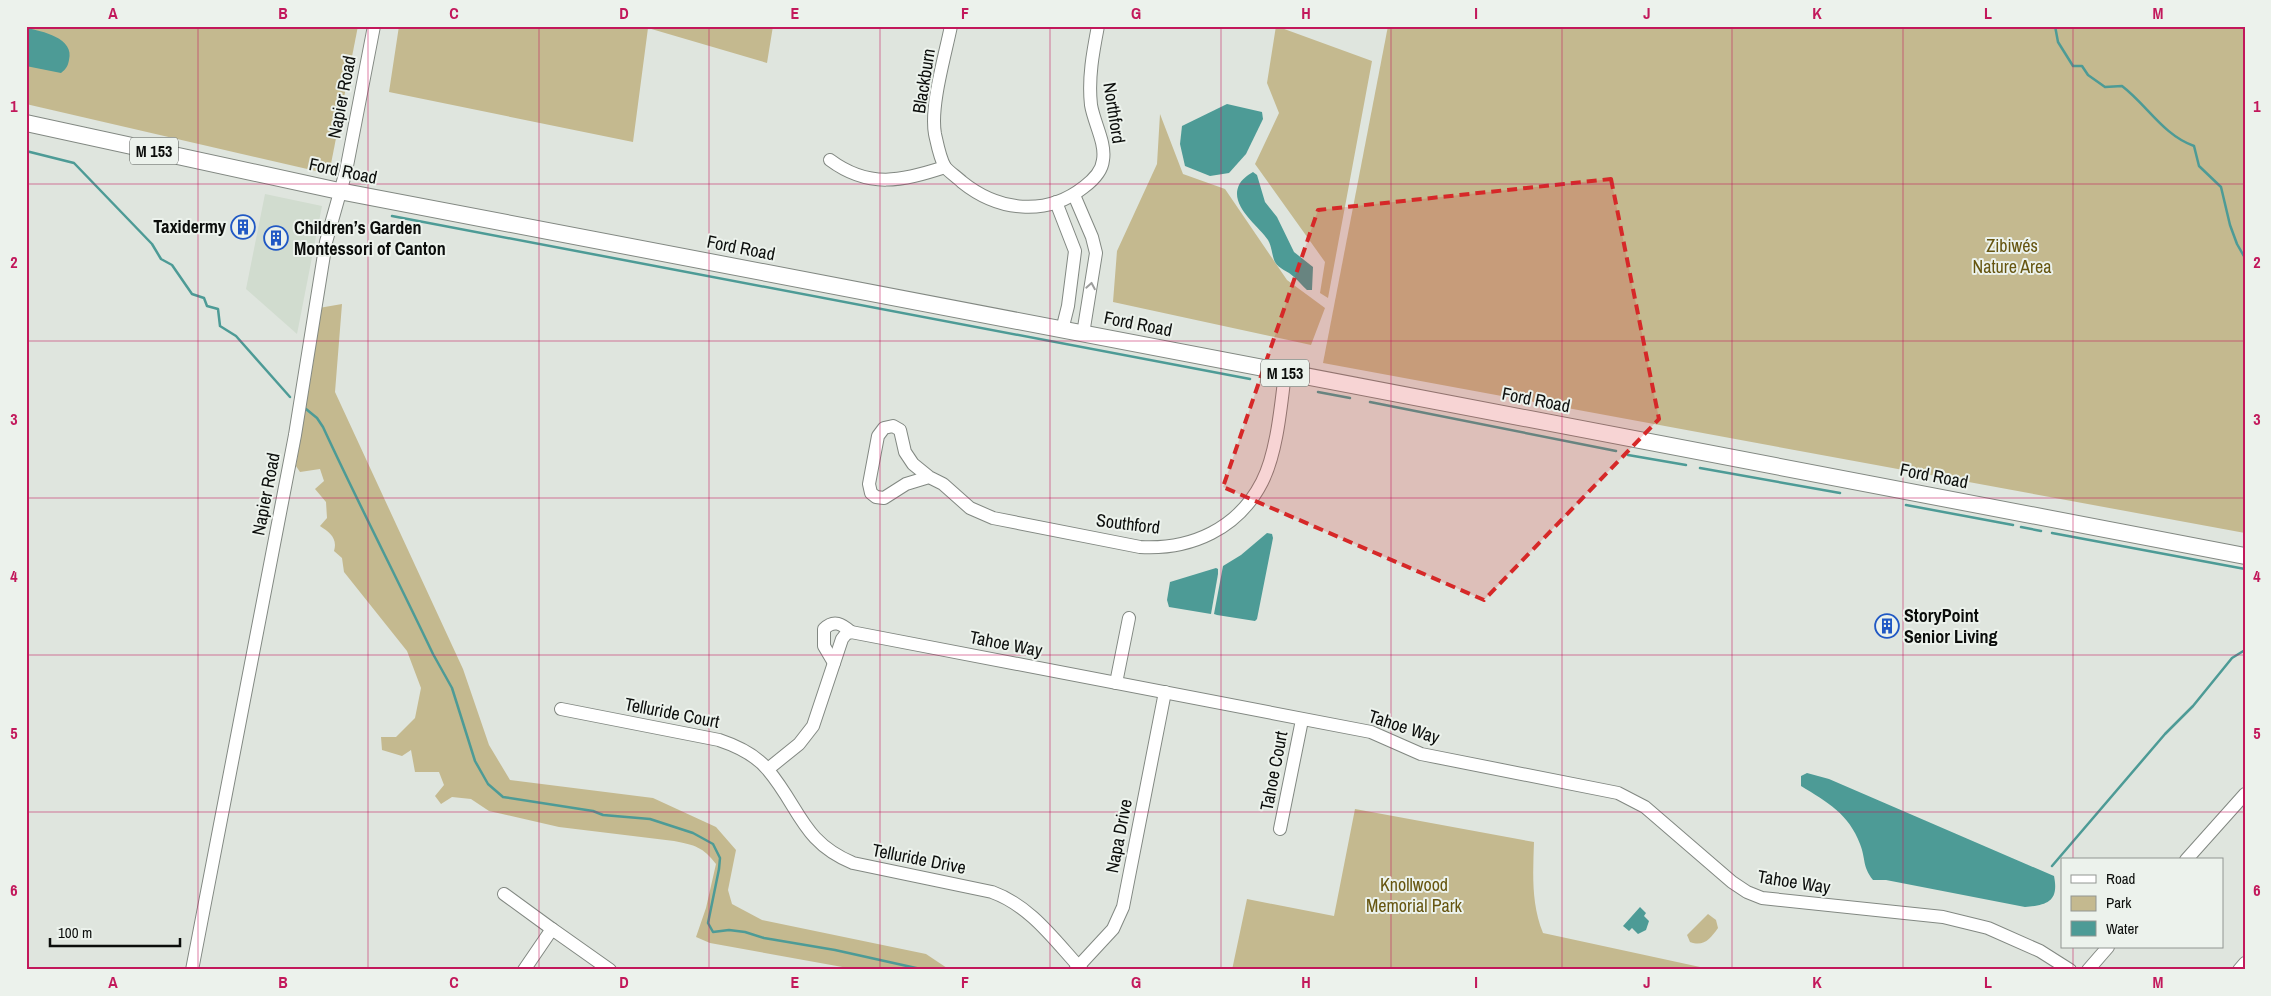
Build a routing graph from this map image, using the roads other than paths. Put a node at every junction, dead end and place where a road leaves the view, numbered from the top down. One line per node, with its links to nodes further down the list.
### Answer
1 (374, 26): 7 (street, Napier Road)
2 (951, 26): 6 (street, Blackburn)
3 (1098, 26): 8 (street, Northford)
4 (26, 124): 7 (main road, Ford Road / M 153)
5 (830, 160): 6 (street)
6 (945, 167): 9 (street)
7 (339, 191): 10 (main road, Ford Road / M 153); 31 (street, Napier Road)
8 (1074, 195): 9 (street, Northford); 11 (street, one-way to 8)
9 (1056, 202): 10 (street)
10 (1062, 330): 11 (main road, Ford Road / M 153)
11 (1083, 334): 12 (main road, Ford Road / M 153)
12 (1284, 373): 13 (street, Southford); 14 (main road, Ford Road / M 153)
13 (928, 477): 13 (street, Southford)
14 (2245, 556)
15 (1129, 618): 18 (street)
16 (851, 632): 17 (street); 17 (street, Tahoe Way); 18 (street, Tahoe Way)
17 (834, 663): 22 (street)
18 (1116, 683): 19 (street, Tahoe Way)
19 (1164, 692): 21 (street, Tahoe Way); 30 (street, Napa Drive)
20 (561, 709): 22 (street, Telluride Court)
21 (1302, 720): 24 (street, Tahoe Court); 34 (street, Tahoe Way)
22 (768, 769): 30 (street, Telluride Drive)
23 (2245, 794): 25 (street)
24 (1280, 829)
25 (2188, 858)
26 (504, 894): 27 (street)
27 (552, 929): 32 (street); 33 (street)
28 (2107, 948): 35 (street)
29 (2245, 963): 36 (street)
30 (1079, 968)
31 (192, 970)
32 (524, 970)
33 (610, 970)
34 (2070, 970)
35 (2088, 970)
36 (2239, 970)

